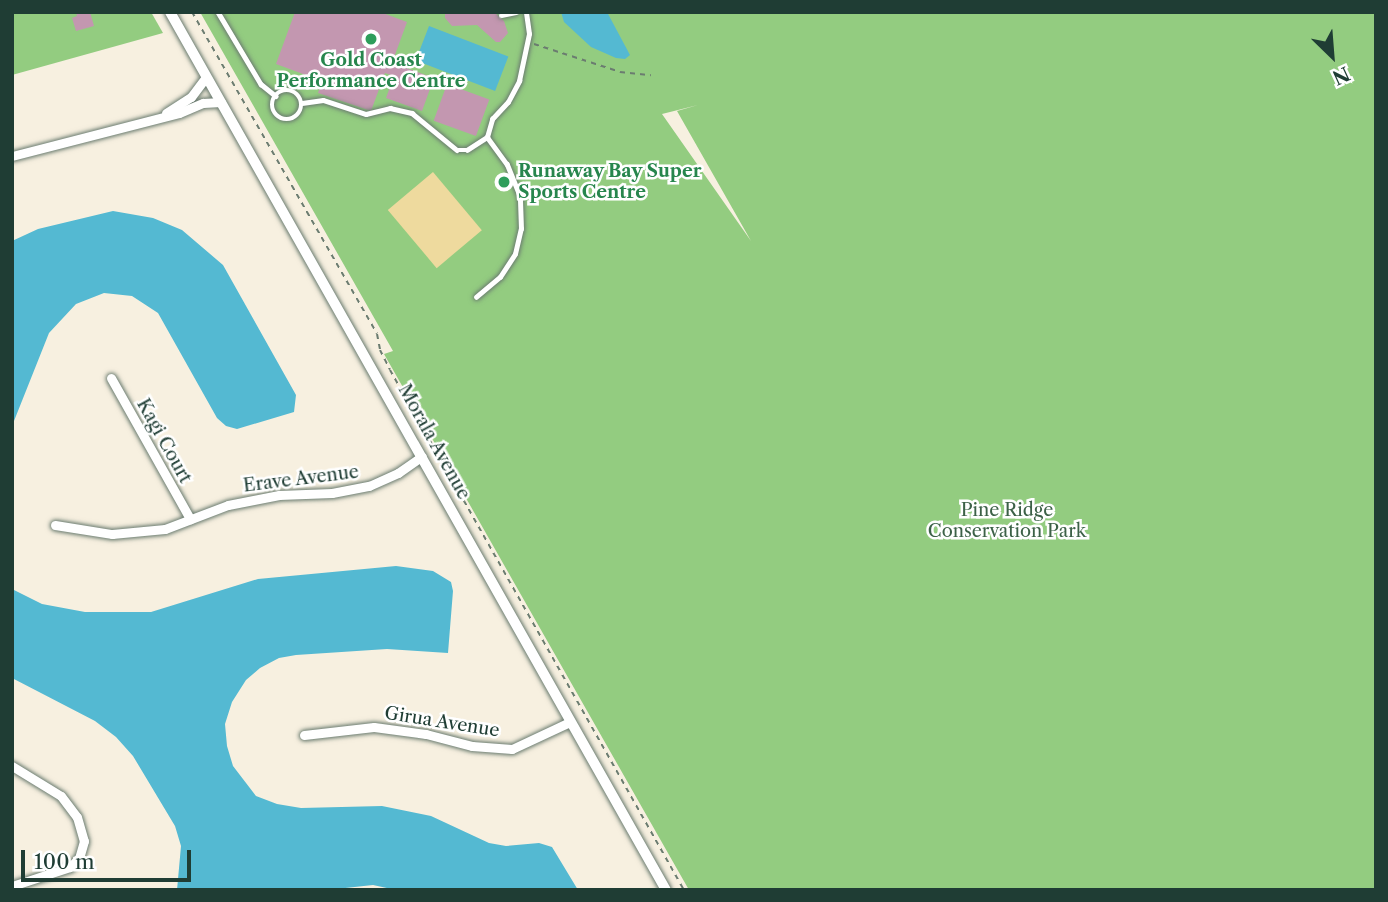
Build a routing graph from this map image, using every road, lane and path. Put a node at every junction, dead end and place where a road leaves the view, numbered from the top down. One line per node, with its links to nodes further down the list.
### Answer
1 (170, 12): 9 (street, Morala Avenue)
2 (192, 12): 26 (path)
3 (218, 12): 10 (lane)
4 (516, 12): 6 (lane)
5 (526, 12): 7 (lane)
6 (501, 15)
7 (528, 42): 8 (path); 14 (lane)
8 (651, 75)
9 (206, 77): 11 (street, Morala Avenue); 13 (street)
10 (275, 96): 12 (lane); 12 (lane)
11 (221, 102): 13 (street); 18 (street, Morala Avenue)
12 (302, 103): 14 (lane)
13 (159, 118): 15 (street)
14 (487, 136): 16 (lane)
15 (12, 156)
16 (476, 297)
17 (111, 378): 19 (street, Kagi Court)
18 (422, 456): 19 (street, Erave Avenue); 21 (street, Morala Avenue)
19 (190, 519): 20 (street, Erave Avenue)
20 (55, 525)
21 (570, 722): 22 (street, Girua Avenue); 25 (street, Morala Avenue)
22 (304, 735)
23 (12, 766): 24 (street)
24 (12, 886)
25 (666, 890)
26 (684, 890)

